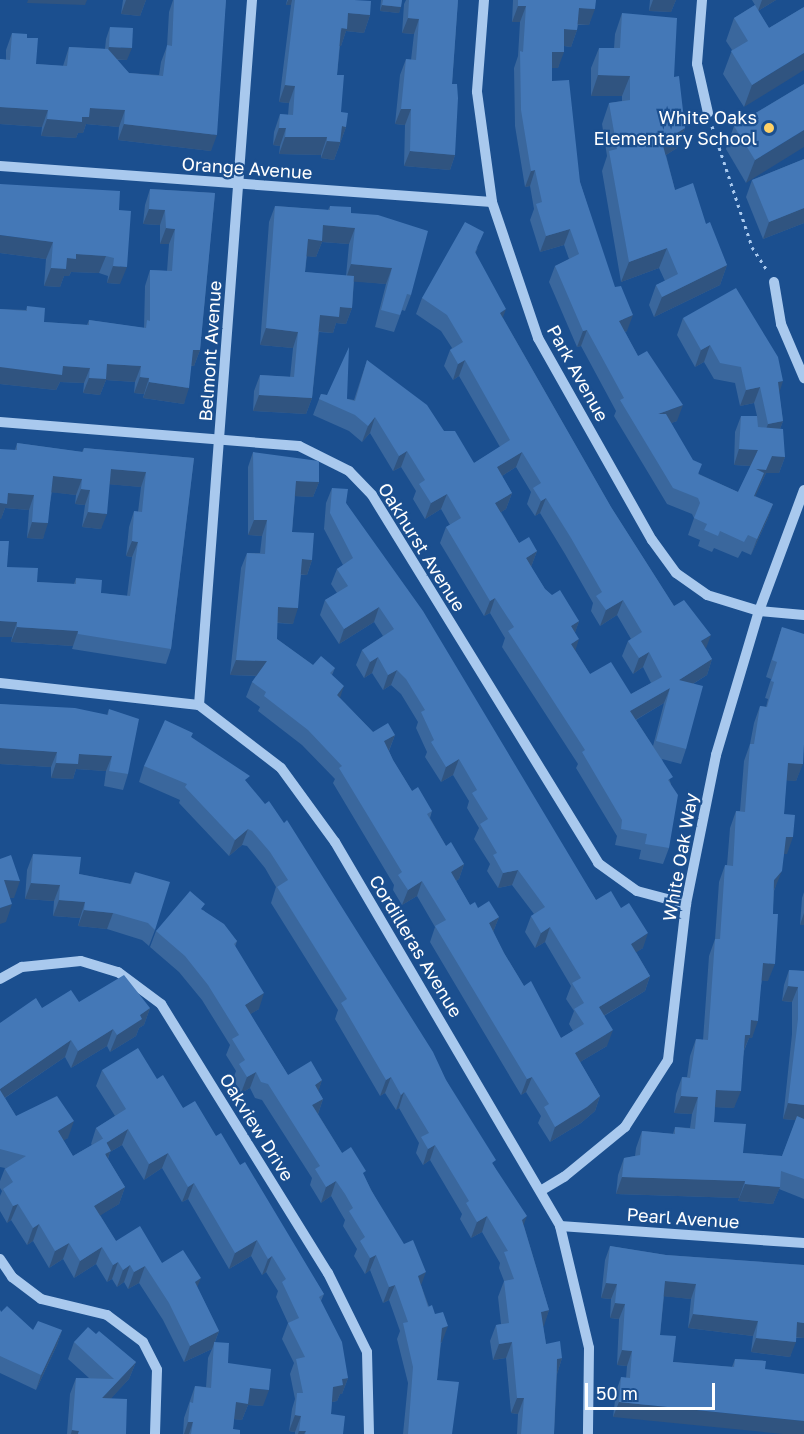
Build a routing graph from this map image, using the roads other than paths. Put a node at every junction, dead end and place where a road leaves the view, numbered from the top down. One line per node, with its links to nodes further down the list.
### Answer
1 (252, 0): 6 (street, Belmont Avenue)
2 (484, 0): 7 (street, Park Avenue)
3 (702, 0): 4 (street)
4 (708, 113)
5 (0, 166): 6 (street, Orange Avenue)
6 (238, 184): 7 (street, Orange Avenue); 11 (street, Belmont Avenue)
7 (492, 202): 13 (street, Park Avenue)
8 (774, 282): 9 (street)
9 (804, 378)
10 (0, 422): 11 (street, Oakhurst Avenue)
11 (220, 440): 16 (street, Belmont Avenue); 17 (street, Oakhurst Avenue)
12 (804, 490): 13 (street, White Oak Way)
13 (759, 611): 14 (street, Park Avenue); 17 (street, White Oak Way)
14 (804, 615)
15 (0, 683): 16 (street)
16 (199, 705): 19 (street, Cordilleras Avenue)
17 (686, 904): 19 (street, White Oak Way)
18 (0, 980): 24 (street, Oakview Drive)
19 (542, 1190): 20 (street, Cordilleras Avenue)
20 (560, 1226): 21 (street, Pearl Avenue); 25 (street, Cordilleras Avenue)
21 (804, 1243)
22 (0, 1259): 23 (street)
23 (155, 1434)
24 (369, 1434)
25 (588, 1434)

